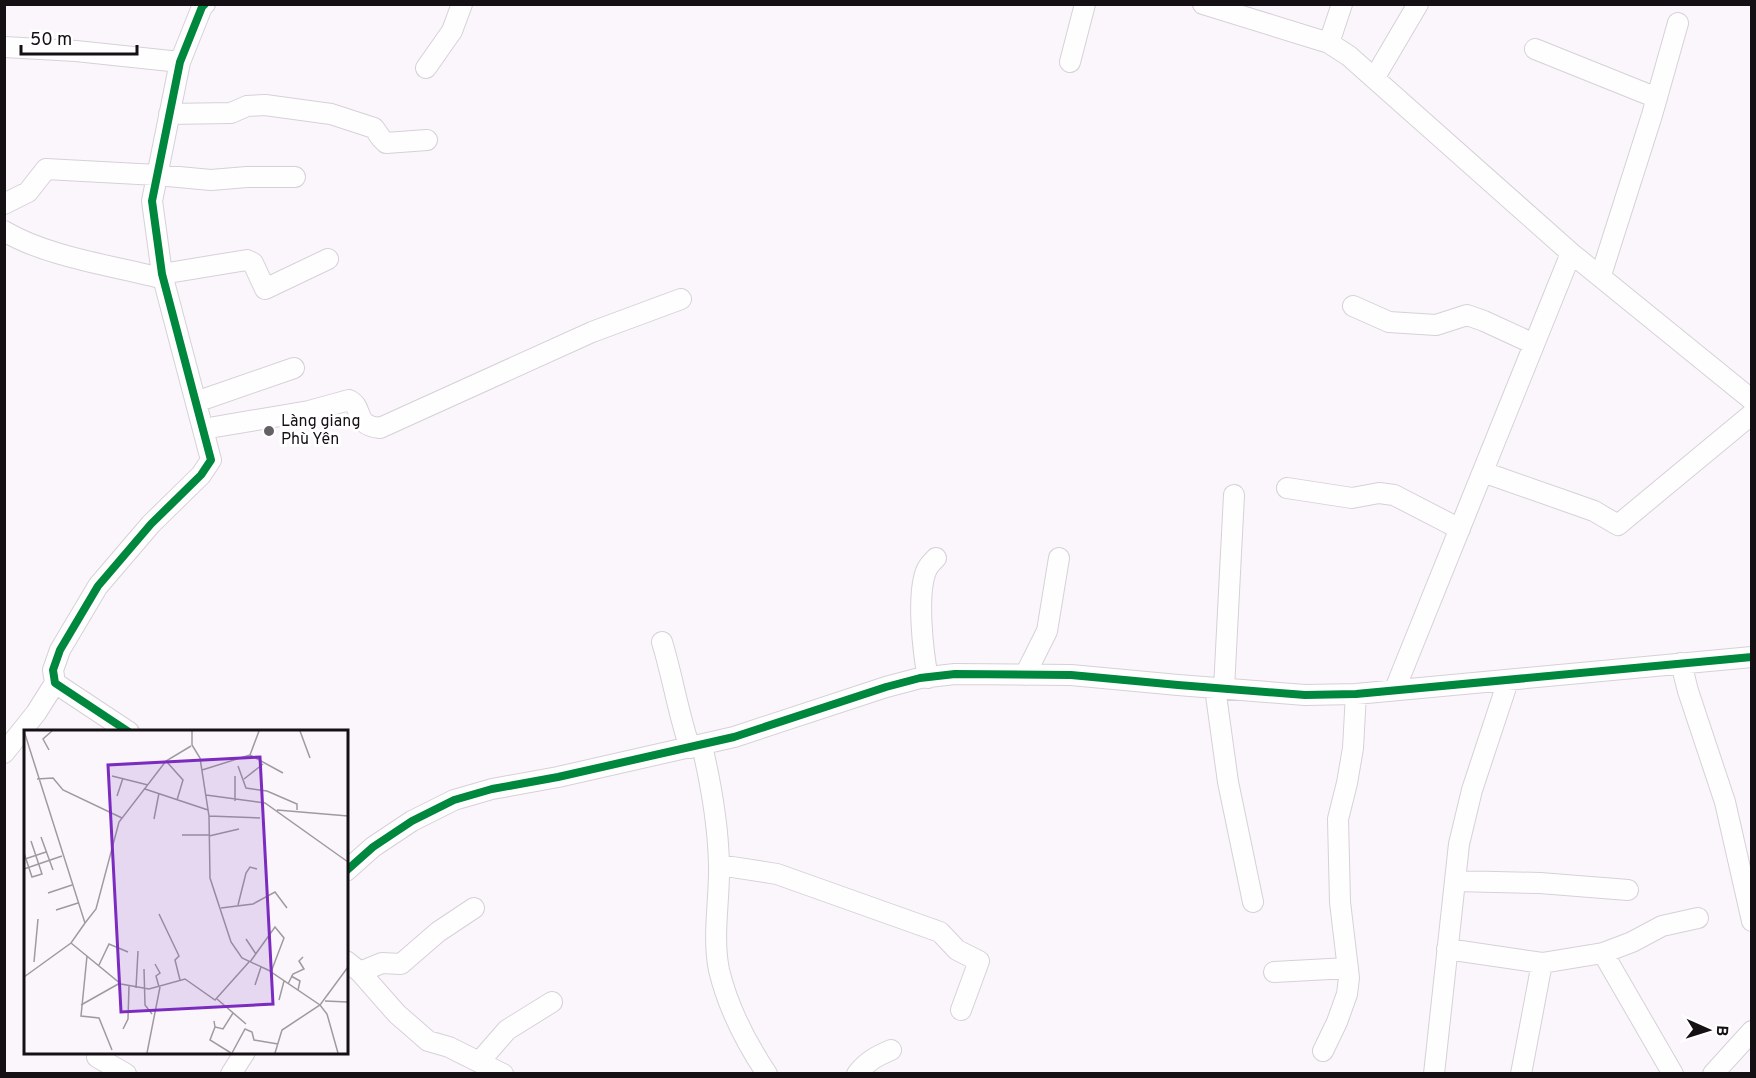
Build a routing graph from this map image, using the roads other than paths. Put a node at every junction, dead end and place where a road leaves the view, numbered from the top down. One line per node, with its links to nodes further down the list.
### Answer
1 (205, 4): 11 (street)
2 (462, 4): 13 (street)
3 (1085, 4): 12 (street)
4 (1203, 4): 8 (street)
5 (1342, 4): 8 (street)
6 (1418, 4): 14 (street)
7 (1678, 23): 15 (street)
8 (1329, 42): 14 (street)
9 (4, 47): 11 (street)
10 (1535, 49): 15 (street)
11 (180, 62): 16 (street)
12 (1070, 62)
13 (426, 68)
14 (1374, 77): 22 (street)
15 (1657, 98): 24 (street)
16 (169, 114): 17 (street); 18 (street)
17 (427, 140)
18 (157, 175): 19 (street); 20 (street); 25 (street)
19 (295, 177)
20 (4, 204)
21 (4, 231): 25 (street)
22 (1571, 253): 24 (street); 28 (street)
23 (328, 259): 25 (street)
24 (1600, 275): 30 (street)
25 (163, 277): 31 (street)
26 (681, 299): 33 (street)
27 (1353, 306): 28 (street)
28 (1534, 344): 34 (street)
29 (294, 368): 31 (street)
30 (1752, 400)
31 (196, 402): 33 (street)
32 (1752, 414): 34 (street)
33 (203, 429): 46 (street)
34 (1483, 472): 37 (street)
35 (1287, 488): 37 (street)
36 (1234, 495): 47 (street)
37 (1460, 529): 48 (street)
38 (936, 558): 44 (street)
39 (1059, 558): 43 (street)
40 (662, 642): 51 (street)
41 (1752, 657): 42 (street)
42 (1682, 663): 45 (street); 60 (street)
43 (1025, 675): 44 (street); 47 (street)
44 (928, 678): 51 (street)
45 (1508, 681): 48 (street); 55 (street)
46 (55, 683): 50 (street); 52 (street)
47 (1220, 688): 49 (street); 57 (street)
48 (1395, 689): 49 (street)
49 (1356, 694): 65 (street)
50 (126, 730)
51 (696, 747): 53 (street); 54 (street)
52 (4, 753)
53 (719, 865): 68 (street); 78 (street)
54 (348, 869)
55 (1455, 881): 56 (street); 61 (street)
56 (1628, 890)
57 (1253, 902)
58 (474, 908): 64 (street)
59 (1698, 918): 62 (street)
60 (1752, 921)
61 (1447, 949): 63 (street); 80 (street)
62 (1603, 953): 63 (street); 82 (street)
63 (1542, 963): 81 (street)
64 (353, 967): 74 (street)
65 (1348, 968): 66 (street); 71 (street)
66 (1274, 972)
67 (552, 1002): 74 (street)
68 (961, 1010)
69 (1752, 1031): 83 (street)
70 (891, 1050): 79 (street)
71 (1323, 1051)
72 (245, 1054): 75 (street)
73 (97, 1058): 76 (street)
74 (480, 1060): 77 (street)
75 (233, 1073)
76 (126, 1074)
77 (503, 1074)
78 (767, 1074)
79 (857, 1074)
80 (1434, 1074)
81 (1521, 1074)
82 (1673, 1074)
83 (1713, 1074)

